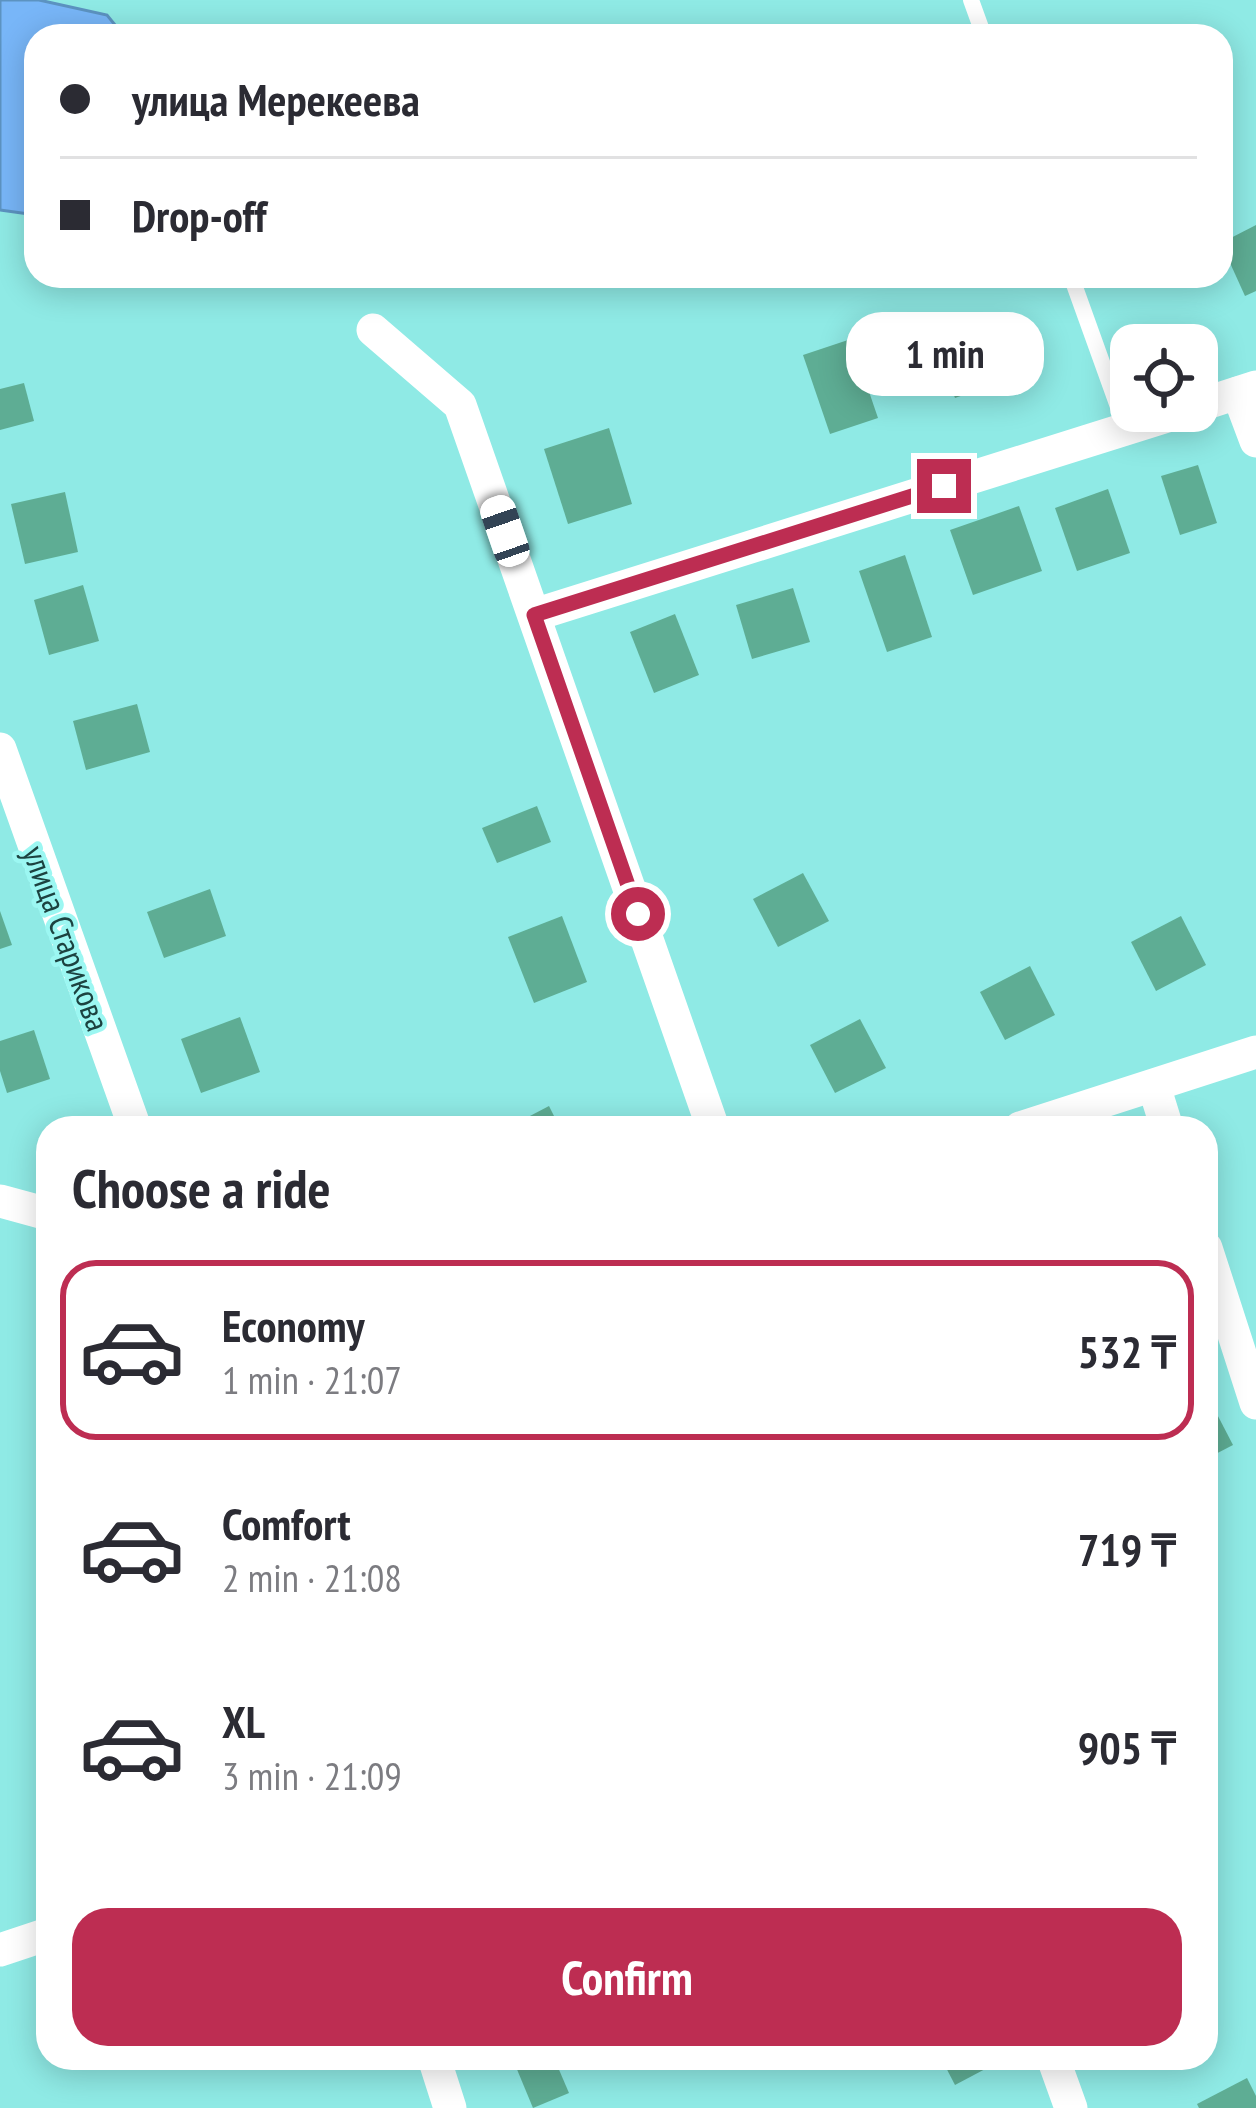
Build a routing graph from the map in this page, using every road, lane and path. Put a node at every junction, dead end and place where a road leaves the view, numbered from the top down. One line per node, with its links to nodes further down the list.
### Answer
1 (1075, 288): 3 (lane)
2 (374, 330): 8 (street)
3 (1110, 384)
4 (1247, 390): 5 (street); 7 (street)
5 (1218, 399)
6 (1116, 432): 8 (street)
7 (1256, 441)
8 (534, 615): 13 (street)
9 (0, 749): 12 (street, улица Старикова)
10 (1256, 1052): 11 (street)
11 (1154, 1086): 14 (street); 15 (street)
12 (131, 1116)
13 (709, 1116)
14 (1058, 1116)
15 (1163, 1116)
16 (0, 1201): 17 (street)
17 (36, 1211)
18 (1218, 1285): 19 (street)
19 (1256, 1403)
20 (36, 1938): 21 (street)
21 (0, 1950)
22 (438, 2070): 24 (street)
23 (1057, 2070): 25 (street)
24 (451, 2108)
25 (1071, 2108)

